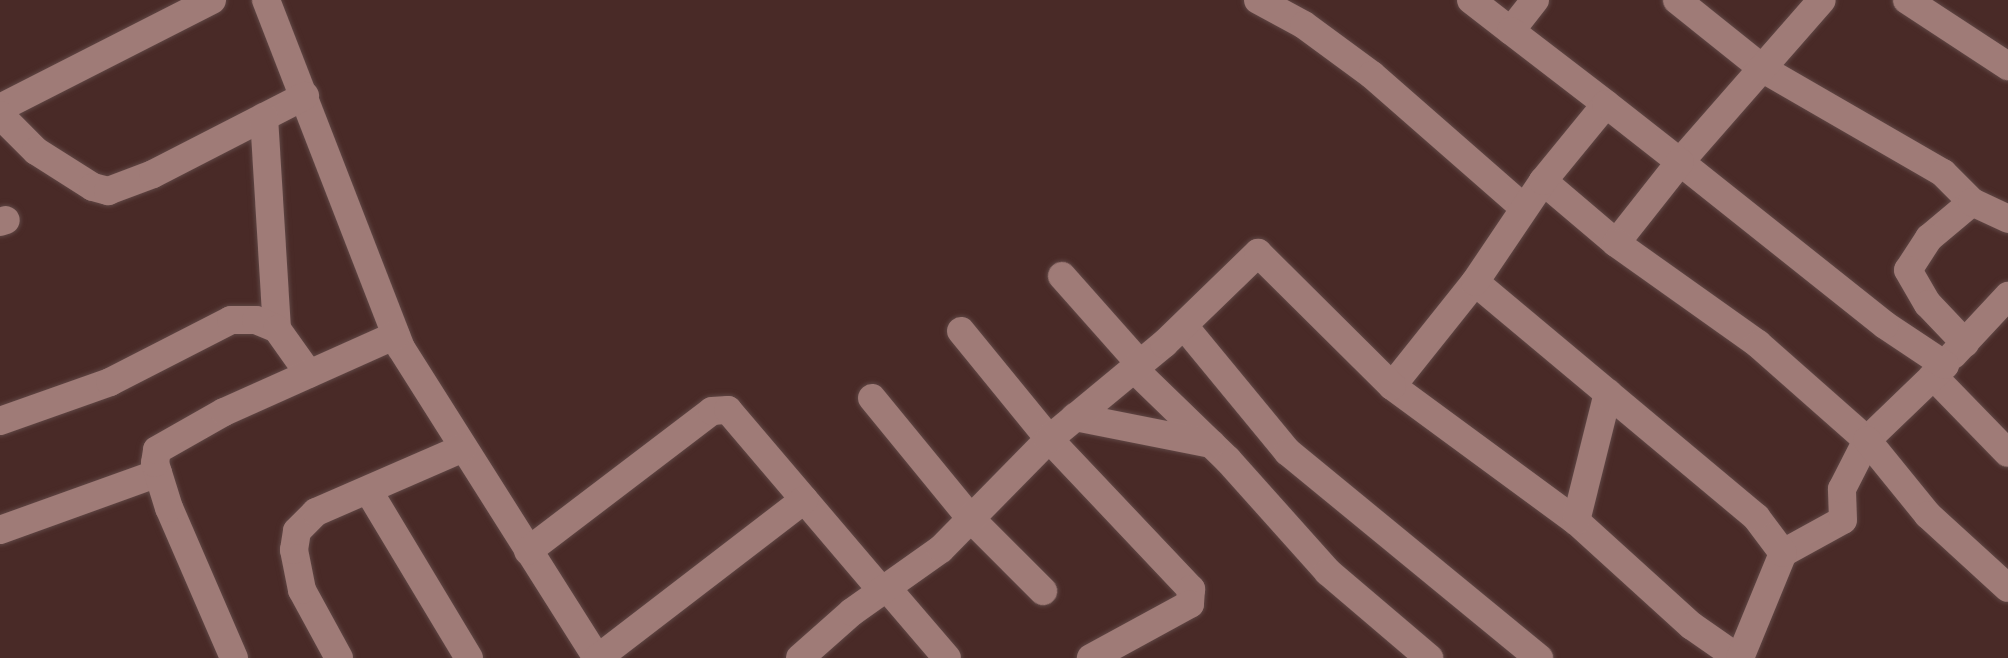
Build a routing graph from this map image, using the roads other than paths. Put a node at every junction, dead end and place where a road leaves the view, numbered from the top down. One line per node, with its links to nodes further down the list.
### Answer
1 (212, 0): 14 (street)
2 (266, 0): 12 (street)
3 (1258, 0): 20 (street)
4 (1471, 0): 9 (street)
5 (1535, 0): 9 (street)
6 (1677, 0): 11 (street)
7 (1822, 0): 11 (street)
8 (1907, 0): 10 (street)
9 (1511, 31): 13 (street)
10 (2008, 66)
11 (1763, 69): 17 (street); 19 (street)
12 (305, 96): 16 (street); 29 (street)
13 (1606, 104): 17 (street); 18 (street)
14 (0, 108)
15 (0, 115): 16 (street)
16 (264, 117): 27 (street)
17 (1681, 162): 22 (street); 32 (street)
18 (1543, 181): 20 (street); 22 (street)
19 (1972, 202): 21 (street); 30 (street)
20 (1524, 208): 24 (street)
21 (2008, 219)
22 (1616, 243): 40 (street)
23 (1062, 276): 31 (street)
24 (1475, 282): 34 (street); 35 (street)
25 (2008, 296): 30 (street)
26 (1184, 326): 31 (street); 34 (street); 63 (street)
27 (277, 329): 33 (street); 38 (street)
28 (961, 331): 39 (street)
29 (396, 335): 33 (street); 42 (street)
30 (1965, 343): 32 (street)
31 (1137, 366): 37 (street); 41 (street)
32 (1939, 370): 40 (street); 43 (street)
33 (309, 374): 44 (street)
34 (1392, 386): 48 (street)
35 (1608, 393): 48 (street); 51 (street)
36 (872, 398): 47 (street)
37 (1075, 417): 39 (street); 41 (street)
38 (0, 421)
39 (1048, 439): 47 (street); 61 (street)
40 (1867, 440): 51 (street); 52 (street)
41 (1211, 444): 62 (street)
42 (463, 448): 45 (street); 50 (street)
43 (2008, 453)
44 (158, 473): 49 (street); 55 (street)
45 (368, 490): 56 (street); 57 (street)
46 (804, 500): 50 (street); 53 (street); 58 (street)
47 (971, 519): 53 (street); 54 (street)
48 (1576, 521): 64 (street)
49 (0, 530)
50 (528, 551): 58 (street)
51 (1783, 553): 64 (street)
52 (2008, 588)
53 (884, 589): 59 (street); 60 (street)
54 (1043, 592)
55 (234, 658)
56 (339, 658)
57 (469, 658)
58 (598, 658)
59 (800, 658)
60 (947, 658)
61 (1091, 658)
62 (1429, 658)
63 (1539, 658)
64 (1739, 658)

